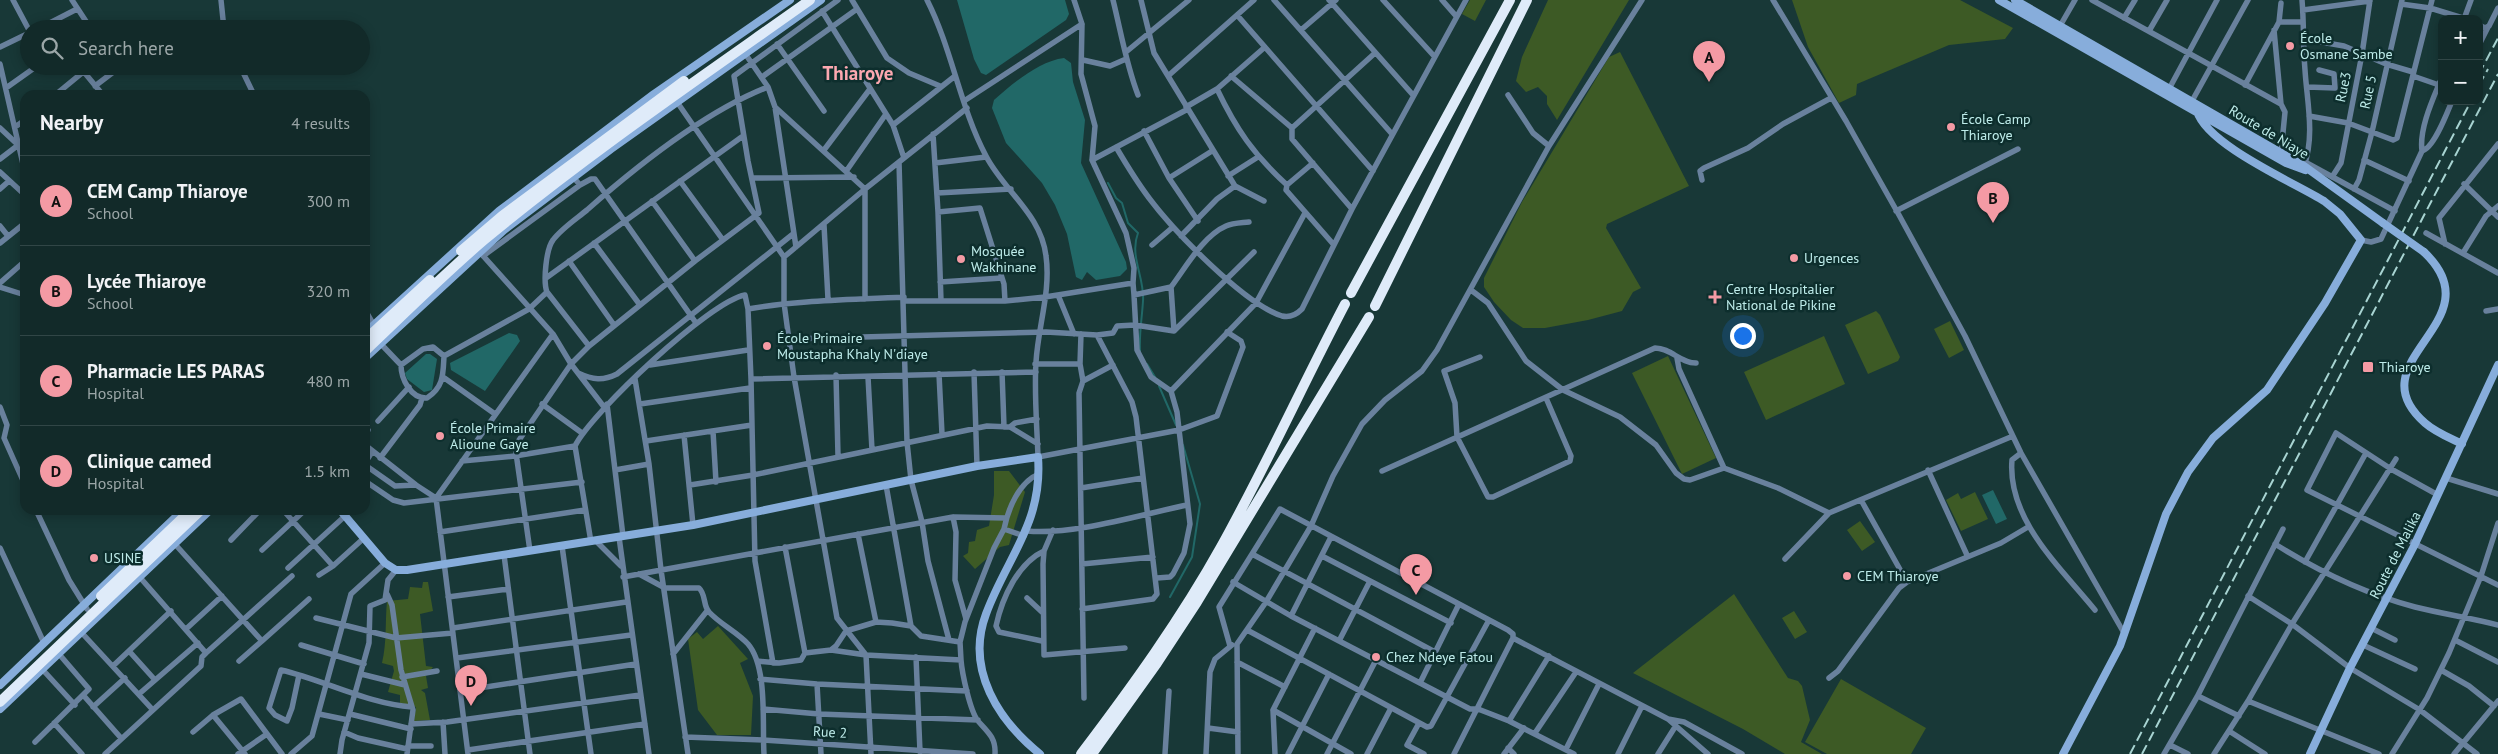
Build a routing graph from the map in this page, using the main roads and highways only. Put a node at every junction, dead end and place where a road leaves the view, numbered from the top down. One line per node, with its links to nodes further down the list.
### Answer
1 (799, 0): 7 (highway)
2 (810, 0): 7 (highway)
3 (1527, 0): 6 (highway)
4 (1535, 0): 6 (highway)
5 (1508, 2): 8 (highway)
6 (1518, 18): 10 (highway)
7 (476, 246): 12 (highway); 13 (highway)
8 (1351, 293)
9 (1346, 304): 18 (highway)
10 (1375, 306)
11 (1369, 316): 19 (highway)
12 (370, 334)
13 (370, 346)
14 (186, 515): 16 (highway)
15 (196, 515): 17 (highway)
16 (0, 692)
17 (0, 702)
18 (1081, 754)
19 (1092, 754)

